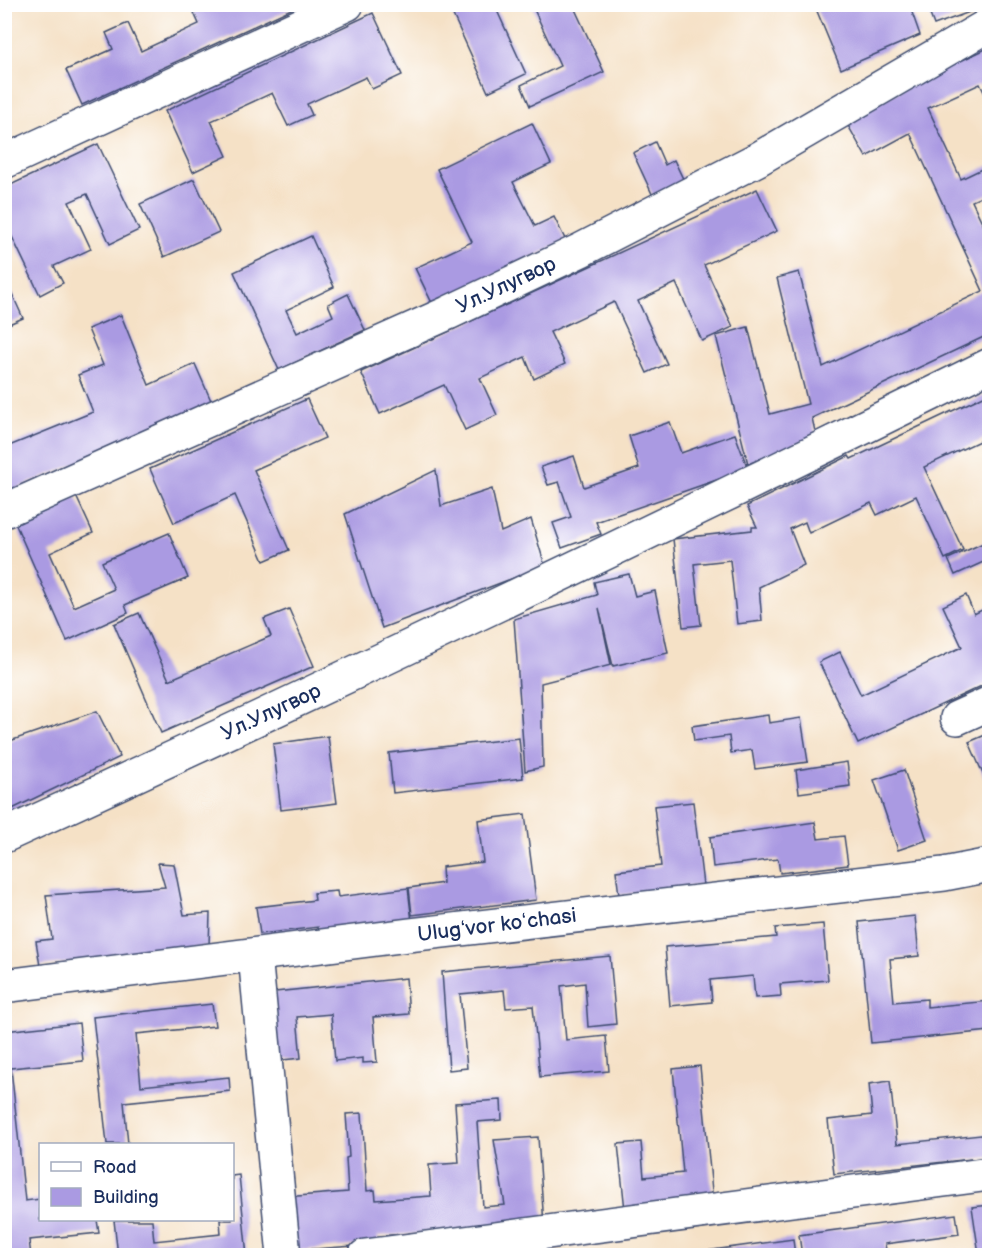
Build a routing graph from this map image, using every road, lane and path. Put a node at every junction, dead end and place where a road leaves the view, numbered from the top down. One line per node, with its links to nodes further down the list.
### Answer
1 (347, 4): 3 (street)
2 (990, 24): 5 (street, Ул.Улугвор)
3 (4, 162)
4 (990, 365): 8 (street, Ул.Улугвор)
5 (4, 511)
6 (990, 703): 7 (street)
7 (957, 718)
8 (4, 836)
9 (990, 865): 10 (street, Ulugʻvor koʻchasi)
10 (255, 955): 11 (street, Ulugʻvor koʻchasi); 13 (street)
11 (4, 986)
12 (990, 1174): 14 (street)
13 (284, 1256)
14 (364, 1256)

